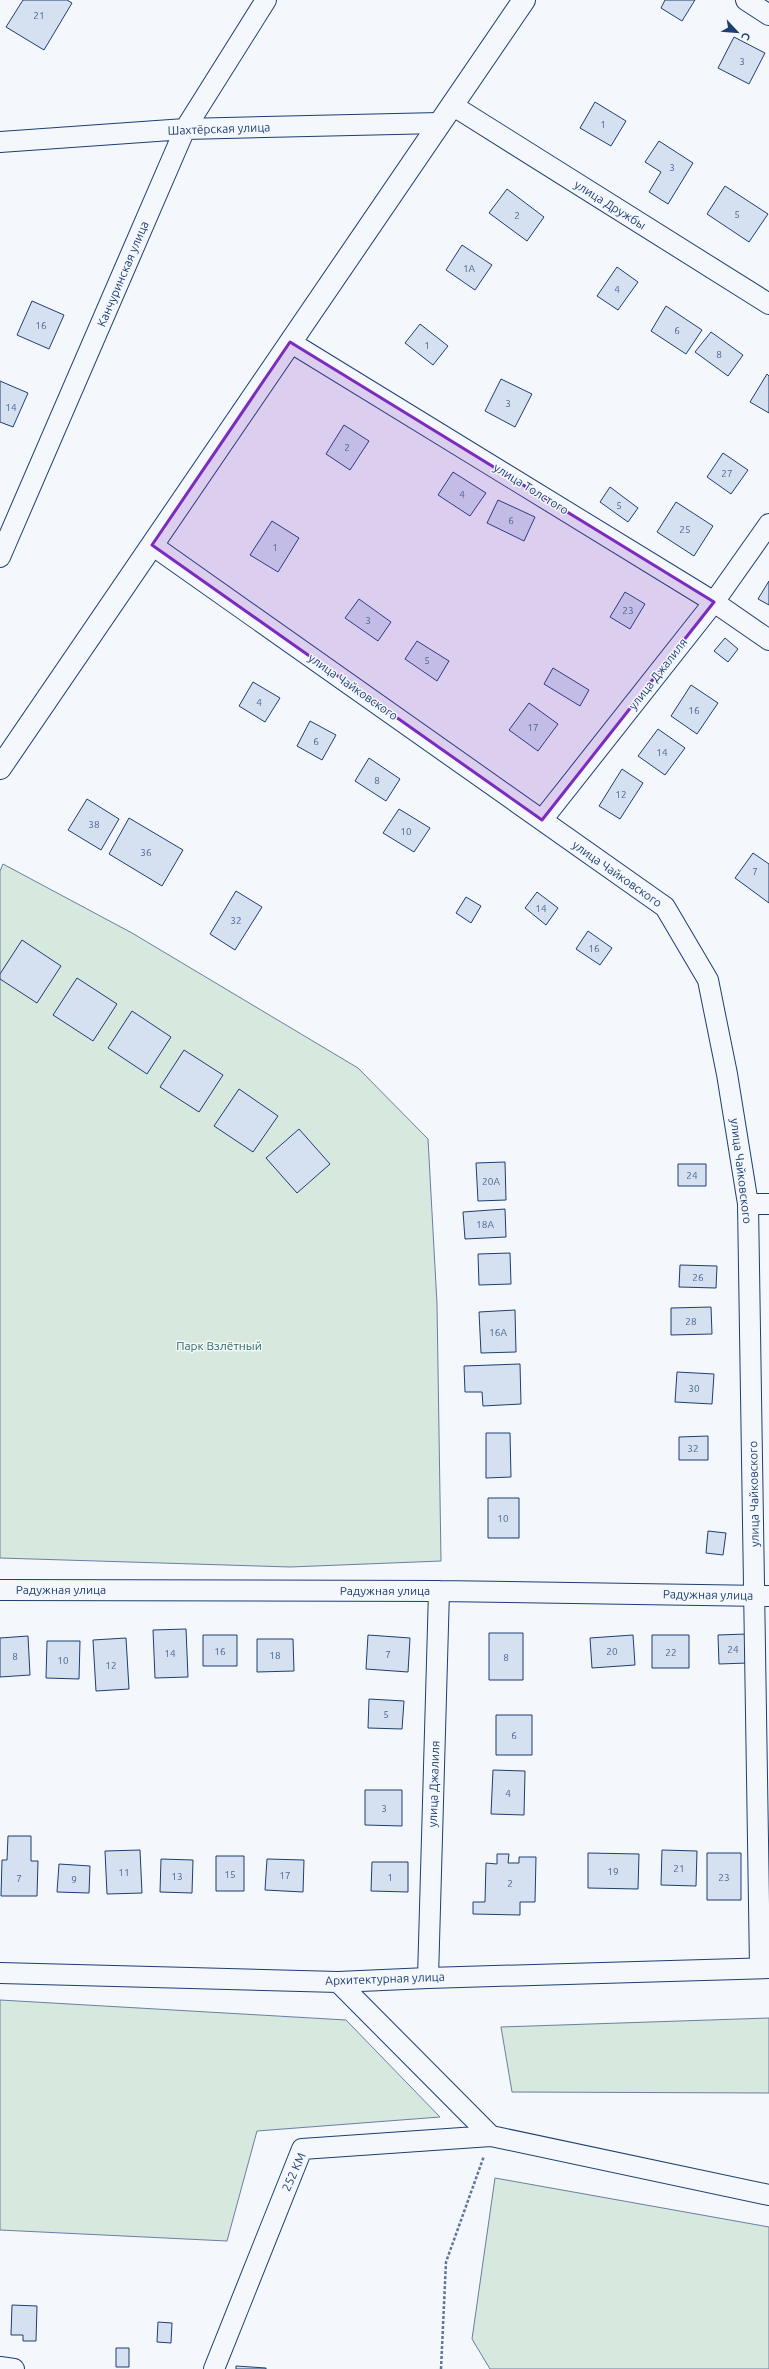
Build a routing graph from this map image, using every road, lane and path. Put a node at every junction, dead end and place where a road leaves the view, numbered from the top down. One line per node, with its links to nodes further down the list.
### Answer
1 (266, 0): 7 (street, Канчуринская улица)
2 (524, 0): 5 (main road)
3 (746, 0): 4 (street)
4 (769, 15)
5 (452, 105): 6 (main road); 9 (street, улица Дружбы)
6 (439, 123): 7 (street, Шахтёрская улица); 10 (main road)
7 (185, 129): 8 (street, Шахтёрская улица); 13 (street, Канчуринская улица)
8 (0, 142)
9 (769, 304)
10 (290, 342): 12 (main road); 14 (street, улица Толстого)
11 (769, 524): 14 (street, улица Джалиля)
12 (152, 545): 16 (main road); 17 (street, улица Чайковского)
13 (0, 557)
14 (714, 602): 15 (street, улица Толстого); 17 (street, улица Джалиля)
15 (769, 640)
16 (0, 768)
17 (542, 820): 18 (street, улица Чайковского)
18 (748, 1204): 19 (street); 22 (street, улица Чайковского)
19 (769, 1204)
20 (0, 1590): 21 (street, Радужная улица)
21 (439, 1591): 22 (street, Радужная улица); 25 (street, улица Джалиля)
22 (762, 1596): 23 (street, улица Чайковского)
23 (765, 1968): 25 (street, Архитектурная улица)
24 (0, 1973): 26 (street, Архитектурная улица)
25 (428, 1978): 26 (street, Архитектурная улица)
26 (338, 1982): 27 (street)
27 (491, 2136): 28 (street); 31 (street, 252 КМ); 32 (path)
28 (769, 2194)
29 (0, 2367): 30 (street)
30 (14, 2369)
31 (214, 2369)
32 (441, 2369)

